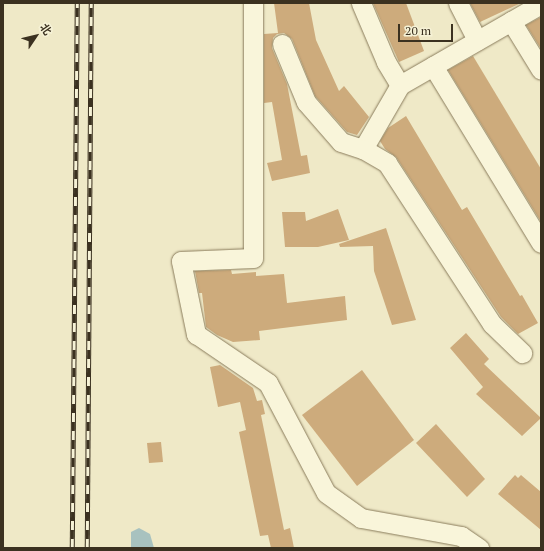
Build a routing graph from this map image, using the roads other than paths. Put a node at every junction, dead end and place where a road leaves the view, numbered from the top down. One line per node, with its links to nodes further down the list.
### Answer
1 (253, 3): 14 (street)
2 (361, 3): 10 (street)
3 (458, 3): 6 (street)
4 (541, 4): 5 (street)
5 (512, 21): 6 (street); 9 (street)
6 (477, 40): 8 (street)
7 (282, 44): 11 (street)
8 (433, 66): 10 (street); 12 (street)
9 (541, 70)
10 (400, 85): 11 (street)
11 (362, 149): 13 (street)
12 (541, 243)
13 (522, 354)
14 (479, 548)

